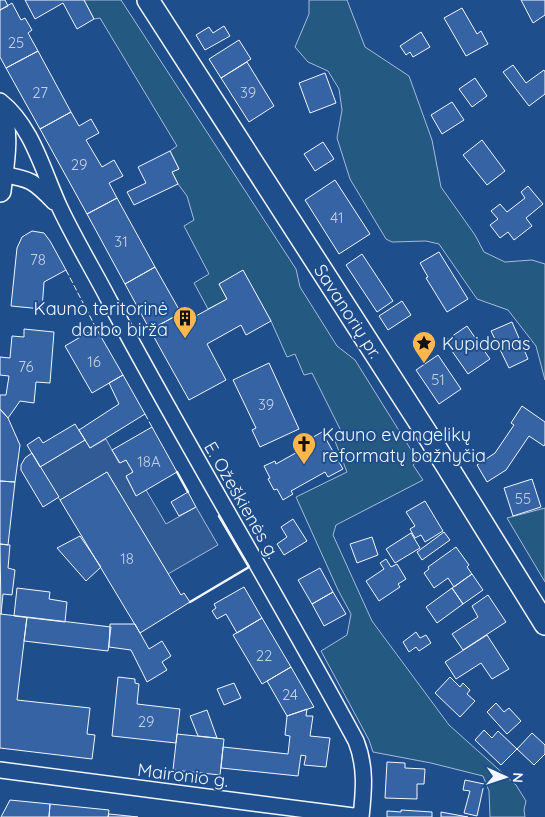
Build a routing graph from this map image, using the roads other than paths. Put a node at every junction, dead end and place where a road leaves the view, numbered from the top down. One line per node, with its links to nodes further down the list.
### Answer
1 (148, 0): 6 (main road, Savanorių pr.)
2 (0, 101): 5 (street, E. Ožeškienės g.)
3 (0, 110): 4 (main road)
4 (1, 180): 5 (street, E. Ožeškienės g.)
5 (60, 209): 8 (street, E. Ožeškienės g.)
6 (545, 624)
7 (0, 770): 8 (street, Maironio g.)
8 (361, 817)

